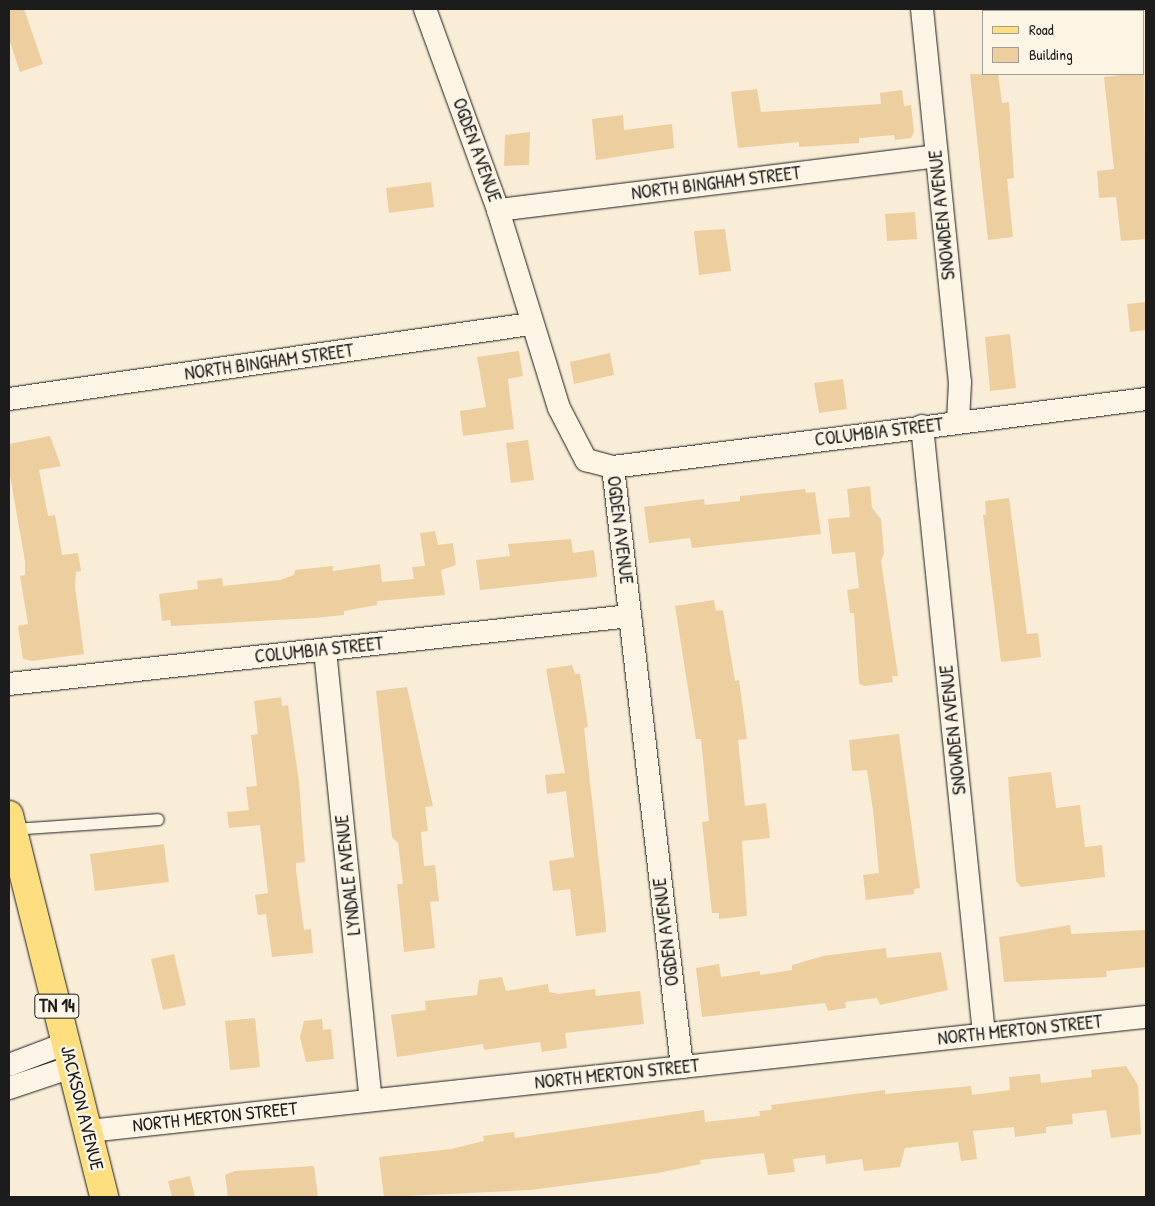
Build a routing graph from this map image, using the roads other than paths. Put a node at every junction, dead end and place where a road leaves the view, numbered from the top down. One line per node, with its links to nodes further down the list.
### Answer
1 (425, 9): 4 (street, OGDEN AVENUE)
2 (922, 9): 3 (street, SNOWDEN AVENUE)
3 (935, 156): 4 (street, NORTH BINGHAM STREET); 8 (street, SNOWDEN AVENUE)
4 (498, 210): 5 (street, OGDEN AVENUE)
5 (530, 324): 7 (street, NORTH BINGHAM STREET); 10 (street, OGDEN AVENUE)
6 (1146, 398): 8 (street, COLUMBIA STREET)
7 (9, 399)
8 (958, 422): 9 (street, COLUMBIA STREET)
9 (922, 426): 10 (street, COLUMBIA STREET); 17 (street, SNOWDEN AVENUE)
10 (613, 467): 11 (street, OGDEN AVENUE)
11 (630, 616): 12 (street, COLUMBIA STREET); 20 (street, OGDEN AVENUE)
12 (325, 650): 13 (street, COLUMBIA STREET); 22 (street, LYNDALE AVENUE)
13 (9, 684)
14 (158, 819): 15 (lane)
15 (12, 837): 18 (main road, JACKSON AVENUE / TN 14)
16 (1146, 1017): 17 (street, NORTH MERTON STREET)
17 (984, 1034): 20 (street, NORTH MERTON STREET)
18 (69, 1055): 19 (street); 21 (street); 23 (main road, JACKSON AVENUE / TN 14)
19 (9, 1065)
20 (682, 1067): 22 (street, NORTH MERTON STREET)
21 (9, 1088)
22 (371, 1100): 23 (street, NORTH MERTON STREET)
23 (89, 1131): 24 (main road, JACKSON AVENUE / TN 14)
24 (104, 1197)

